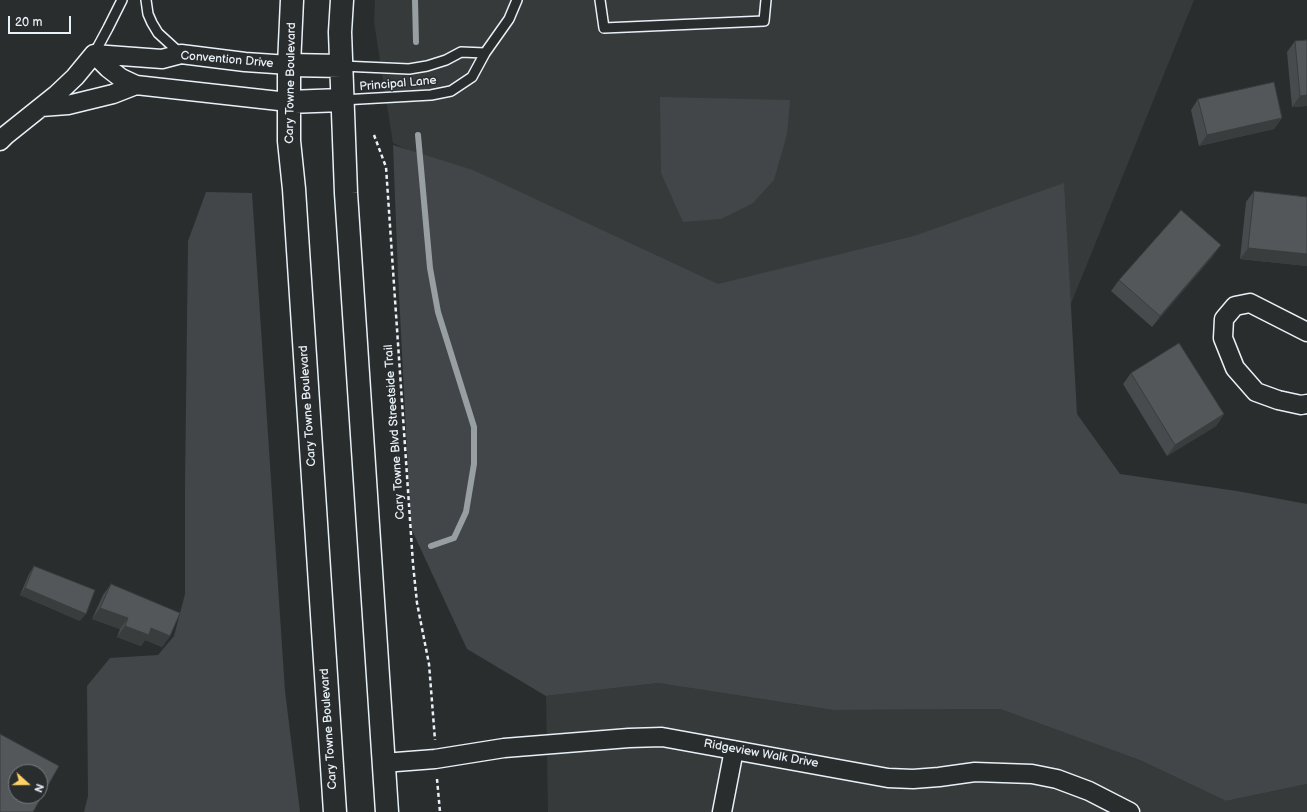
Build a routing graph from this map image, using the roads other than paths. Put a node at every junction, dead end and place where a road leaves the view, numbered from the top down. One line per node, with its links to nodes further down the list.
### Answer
1 (122, 0): 9 (lane)
2 (146, 0): 10 (lane)
3 (292, 0): 11 (main road, Cary Towne Boulevard)
4 (342, 0): 12 (main road)
5 (517, 0): 8 (lane, Principal Lane)
6 (600, 0): 7 (lane)
7 (766, 0)
8 (485, 53): 12 (lane, Principal Lane); 14 (lane, Principal Lane)
9 (94, 54): 10 (street, Convention Drive); 13 (street); 16 (street)
10 (181, 54): 11 (street, Convention Drive)
11 (289, 65): 12 (main road); 15 (main road, Cary Towne Boulevard)
12 (342, 66): 14 (main road)
13 (136, 85): 15 (street); 16 (street)
14 (342, 100): 15 (main road); 21 (main road)
15 (288, 102): 22 (main road, Cary Towne Boulevard)
16 (41, 107): 17 (street)
17 (0, 141)
18 (1307, 332): 19 (street)
19 (1307, 404)
20 (734, 750): 21 (street, Ridgeview Walk Drive); 24 (street); 25 (street, Ridgeview Walk Drive)
21 (383, 763): 23 (main road)
22 (335, 812)
23 (387, 812)
24 (722, 812)
25 (1130, 812)

